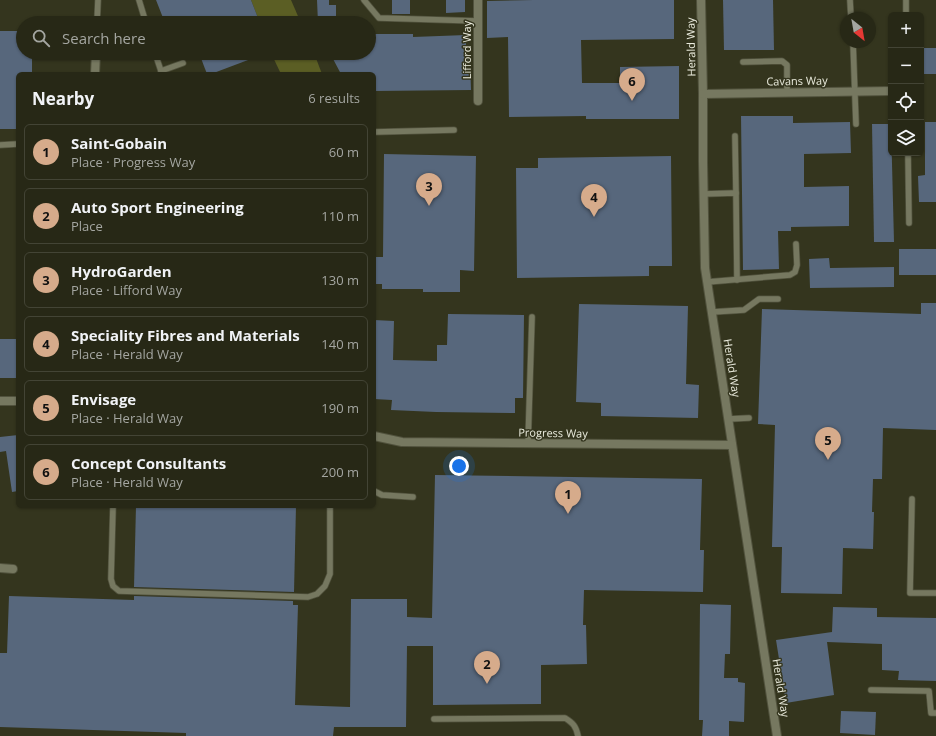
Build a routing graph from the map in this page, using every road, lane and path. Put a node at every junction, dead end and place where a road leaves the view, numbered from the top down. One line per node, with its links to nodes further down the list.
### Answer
1 (98, 0): 10 (lane)
2 (139, 0): 11 (lane)
3 (364, 0): 12 (lane)
4 (478, 0): 12 (street, Lifford Way)
5 (701, 0): 24 (street, Herald Way)
6 (850, 0): 8 (lane)
7 (906, 0): 9 (lane)
8 (851, 12)
9 (906, 12)
10 (97, 16)
11 (144, 16)
12 (478, 21): 25 (street, Lifford Way)
13 (853, 48): 21 (lane)
14 (96, 60): 18 (street)
15 (157, 60): 19 (lane)
16 (743, 62): 23 (lane)
17 (183, 63): 20 (lane)
18 (95, 72)
19 (161, 72)
20 (163, 72)
21 (856, 91): 22 (street, Cavans Way); 23 (street, Cavans Way); 26 (lane)
22 (888, 91)
23 (787, 92): 24 (street, Cavans Way)
24 (703, 94): 34 (street, Herald Way)
25 (478, 101)
26 (856, 124)
27 (454, 130): 28 (lane)
28 (376, 132)
29 (735, 136): 33 (lane)
30 (16, 144): 31 (lane)
31 (0, 145)
32 (908, 156): 35 (lane)
33 (736, 193): 34 (lane); 37 (lane)
34 (703, 194): 38 (street, Herald Way)
35 (909, 223)
36 (796, 244): 37 (lane)
37 (737, 280): 38 (lane)
38 (707, 282): 40 (street, Herald Way)
39 (778, 299): 40 (lane)
40 (712, 312): 45 (street, Herald Way)
41 (532, 317): 47 (lane)
42 (0, 401): 43 (street)
43 (16, 401)
44 (749, 418): 45 (lane)
45 (728, 419): 48 (street, Herald Way)
46 (376, 436): 47 (street, Progress Way)
47 (528, 443): 48 (street, Progress Way)
48 (732, 445): 61 (street, Herald Way)
49 (376, 492): 50 (lane)
50 (413, 497)
51 (912, 499): 56 (lane)
52 (114, 508): 53 (lane)
53 (330, 508)
54 (0, 568): 55 (street)
55 (13, 569)
56 (936, 593)
57 (871, 690): 58 (lane)
58 (936, 713)
59 (434, 719): 60 (lane)
60 (578, 736)
61 (777, 736)

